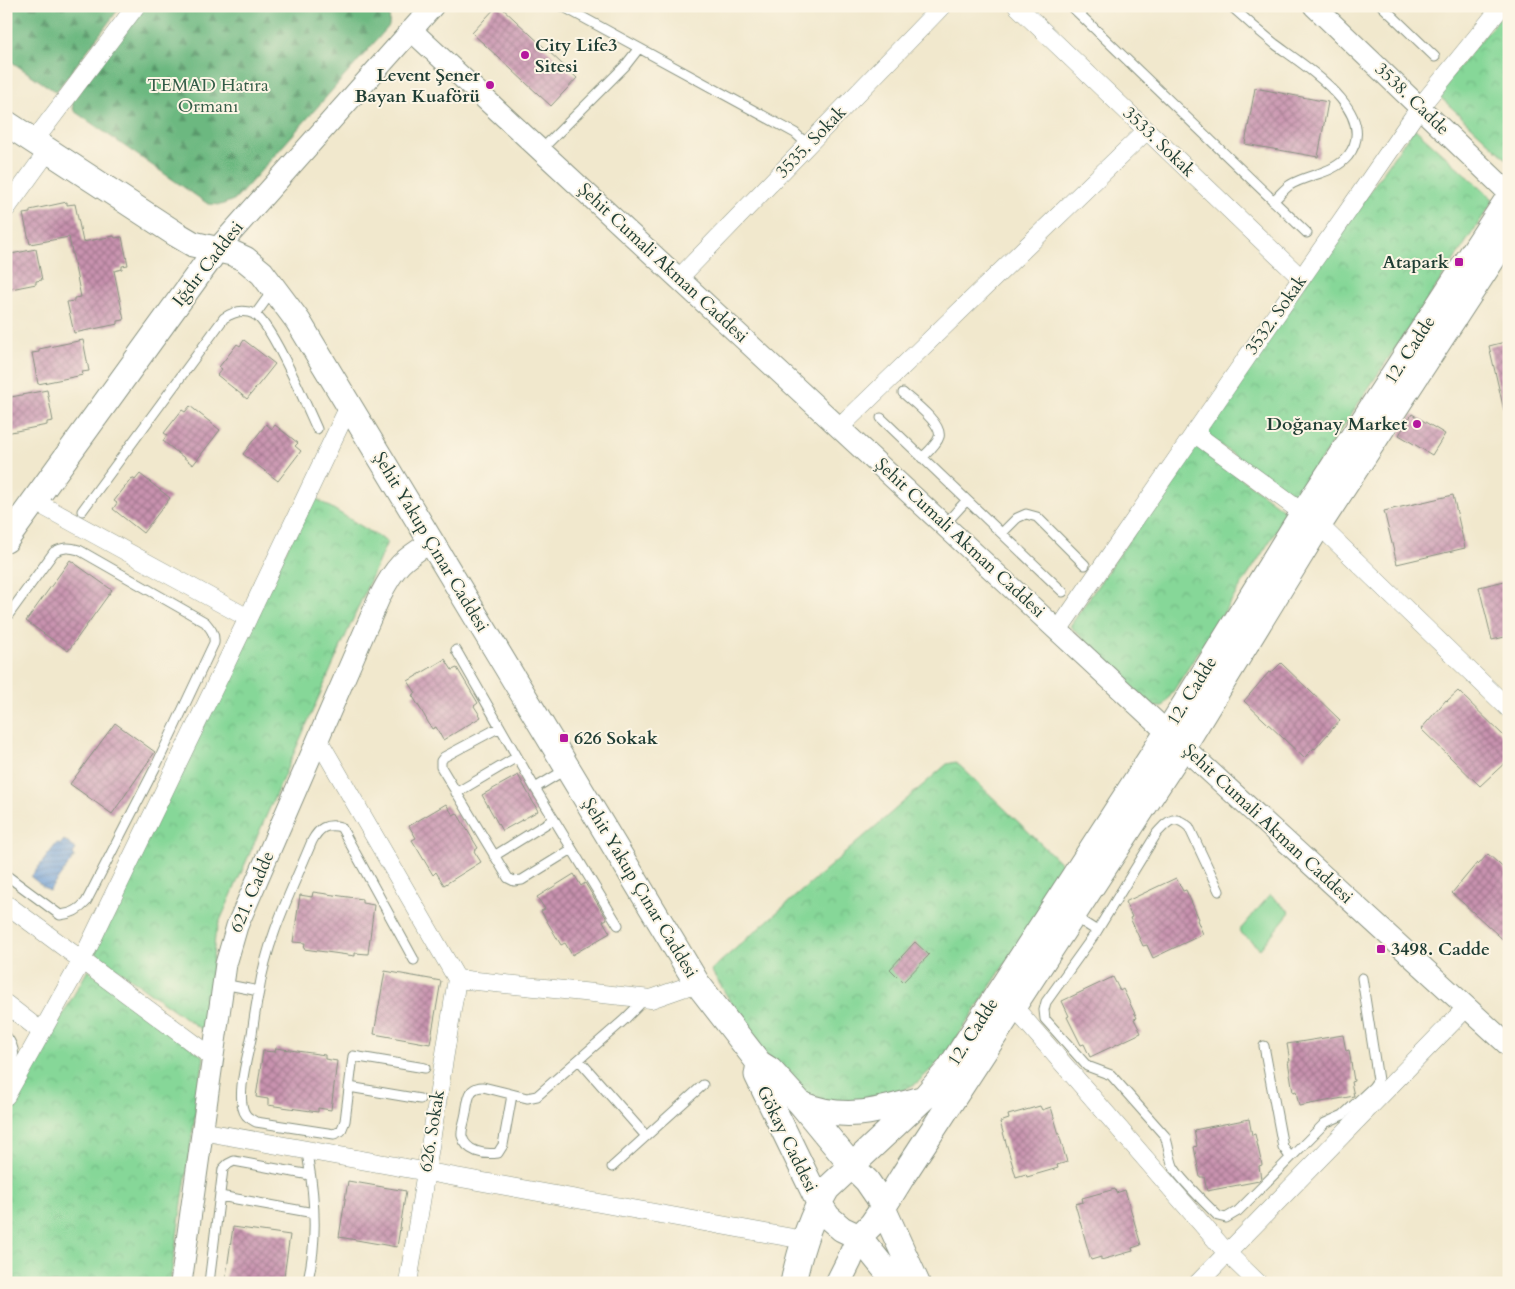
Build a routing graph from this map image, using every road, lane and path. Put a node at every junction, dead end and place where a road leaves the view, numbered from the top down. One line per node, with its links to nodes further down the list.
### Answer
1 (136, 6): 18 (street)
2 (562, 6): 12 (lane)
3 (942, 6): 17 (street, 3535. Sokak)
4 (1017, 6): 16 (street, 3533. Sokak)
5 (1071, 6): 22 (lane)
6 (1231, 6): 22 (lane)
7 (1314, 6): 14 (street, 3538. Cadde)
8 (1382, 6): 13 (lane)
9 (1502, 6): 14 (street, 3532. Sokak)
10 (425, 9): 11 (street, Iğdır Caddesi)
11 (412, 30): 19 (street, Şehit Cumali Akman Caddesi); 26 (street, Iğdır Caddesi)
12 (639, 48): 17 (lane); 19 (lane)
13 (1435, 57)
14 (1420, 107): 20 (street, 3538. Cadde); 28 (street, 3532. Sokak)
15 (6, 123): 18 (main road, Şehit Yakup Çınar Caddesi)
16 (1147, 130): 28 (street, 3533. Sokak); 34 (street)
17 (808, 144): 27 (street, 3535. Sokak)
18 (41, 146): 23 (street); 26 (main road, Şehit Yakup Çınar Caddesi)
19 (541, 150): 27 (street, Şehit Cumali Akman Caddesi)
20 (1509, 193)
21 (1509, 198): 41 (main road, 12. Cadde)
22 (1274, 202): 24 (lane)
23 (6, 209)
24 (1306, 233)
25 (1509, 234): 41 (main road, 12. Cadde)
26 (216, 250): 29 (main road, Şehit Yakup Çınar Caddesi); 38 (main road, Iğdır Caddesi)
27 (679, 278): 34 (street, Şehit Cumali Akman Caddesi)
28 (1301, 278): 36 (street, 3532. Sokak)
29 (274, 289): 30 (lane); 32 (main road, Şehit Yakup Çınar Caddesi)
30 (255, 315): 35 (lane); 40 (lane)
31 (903, 393): 37 (lane)
32 (349, 406): 45 (main road, Şehit Yakup Çınar Caddesi); 49 (street)
33 (881, 418): 37 (lane)
34 (840, 427): 42 (street, Şehit Cumali Akman Caddesi)
35 (317, 428)
36 (1194, 433): 41 (street); 50 (street, 3532. Sokak)
37 (922, 458): 39 (lane)
38 (34, 501): 44 (main road, Iğdır Caddesi); 49 (street)
39 (966, 501): 42 (lane); 43 (lane)
40 (82, 512)
41 (1311, 519): 52 (street); 55 (main road, 12. Cadde)
42 (945, 524): 50 (street, Şehit Cumali Akman Caddesi)
43 (1002, 533): 46 (lane); 47 (lane)
44 (6, 540)
45 (431, 542): 54 (street, 621. Cadde); 57 (main road, Şehit Yakup Çınar Caddesi)
46 (1085, 566)
47 (1063, 592)
48 (6, 618): 63 (lane)
49 (248, 618): 69 (street)
50 (1059, 629): 55 (street, Şehit Cumali Akman Caddesi)
51 (456, 650): 53 (lane)
52 (1509, 709)
53 (500, 727): 56 (lane); 59 (lane)
54 (318, 739): 72 (street); 74 (street, 621. Cadde)
55 (1176, 739): 66 (main road, 12. Cadde); 79 (street, Şehit Cumali Akman Caddesi); 93 (main road, 12. Cadde)
56 (518, 757): 58 (lane); 59 (lane)
57 (568, 768): 58 (lane); 73 (main road, Şehit Yakup Çınar Caddesi)
58 (535, 788): 60 (lane)
59 (456, 793): 62 (lane)
60 (554, 818): 61 (lane); 62 (lane)
61 (572, 849): 62 (lane); 67 (lane)
62 (494, 856)
63 (6, 875)
64 (1220, 892): 68 (lane)
65 (6, 904): 69 (street)
66 (1073, 915): 68 (lane); 78 (main road, 12. Cadde)
67 (618, 924)
68 (1097, 931): 99 (lane)
69 (82, 960): 80 (street); 84 (street)
70 (414, 960): 75 (lane)
71 (1362, 978): 98 (lane)
72 (457, 979): 76 (street); 103 (street, 626. Sokak)
73 (697, 983): 76 (street); 86 (main road, Şehit Yakup Çınar Caddesi)
74 (223, 984): 75 (lane); 84 (street, 621. Cadde)
75 (259, 991): 90 (lane)
76 (641, 998): 85 (lane)
77 (6, 1004): 80 (street)
78 (1013, 1006): 107 (main road, 12. Cadde); 111 (street)
79 (1467, 1007): 83 (street, Şehit Cumali Akman Caddesi); 98 (street)
80 (42, 1032): 92 (street)
81 (6, 1036): 88 (lane)
82 (1264, 1046): 99 (lane)
83 (1509, 1046)
84 (212, 1057): 96 (street, 621. Cadde)
85 (579, 1060): 91 (lane); 97 (lane)
86 (760, 1063): 95 (main road, Gökay Caddesi); 106 (main road, Gökay Caddesi)
87 (425, 1068): 90 (lane)
88 (6, 1073)
89 (703, 1085): 97 (lane)
90 (349, 1087): 94 (lane)
91 (512, 1095): 91 (lane)
92 (6, 1096)
93 (924, 1098): 95 (main road); 101 (main road, 12. Cadde)
94 (420, 1099)
95 (801, 1104): 101 (main road, Gökay Caddesi)
96 (201, 1131): 103 (street); 112 (street, 621. Cadde)
97 (646, 1136): 102 (lane)
98 (1320, 1143): 99 (lane); 111 (street)
99 (1290, 1158)
100 (308, 1159): 104 (lane)
101 (852, 1166): 106 (main road); 107 (main road)
102 (612, 1167)
103 (425, 1172): 110 (street); 115 (street, 626. Sokak)
104 (310, 1175): 105 (lane); 108 (lane)
105 (220, 1196): 108 (lane); 113 (lane)
106 (819, 1203): 109 (main road); 110 (main road)
107 (883, 1208): 109 (main road); 119 (main road)
108 (314, 1212): 114 (lane)
109 (858, 1237): 117 (main road); 118 (main road)
110 (804, 1240): 116 (main road)
111 (1227, 1252): 120 (street); 121 (street)
112 (181, 1283)
113 (209, 1283)
114 (307, 1283)
115 (408, 1283)
116 (793, 1283)
117 (838, 1283)
118 (896, 1283)
119 (917, 1283)
120 (1198, 1283)
121 (1258, 1283)

